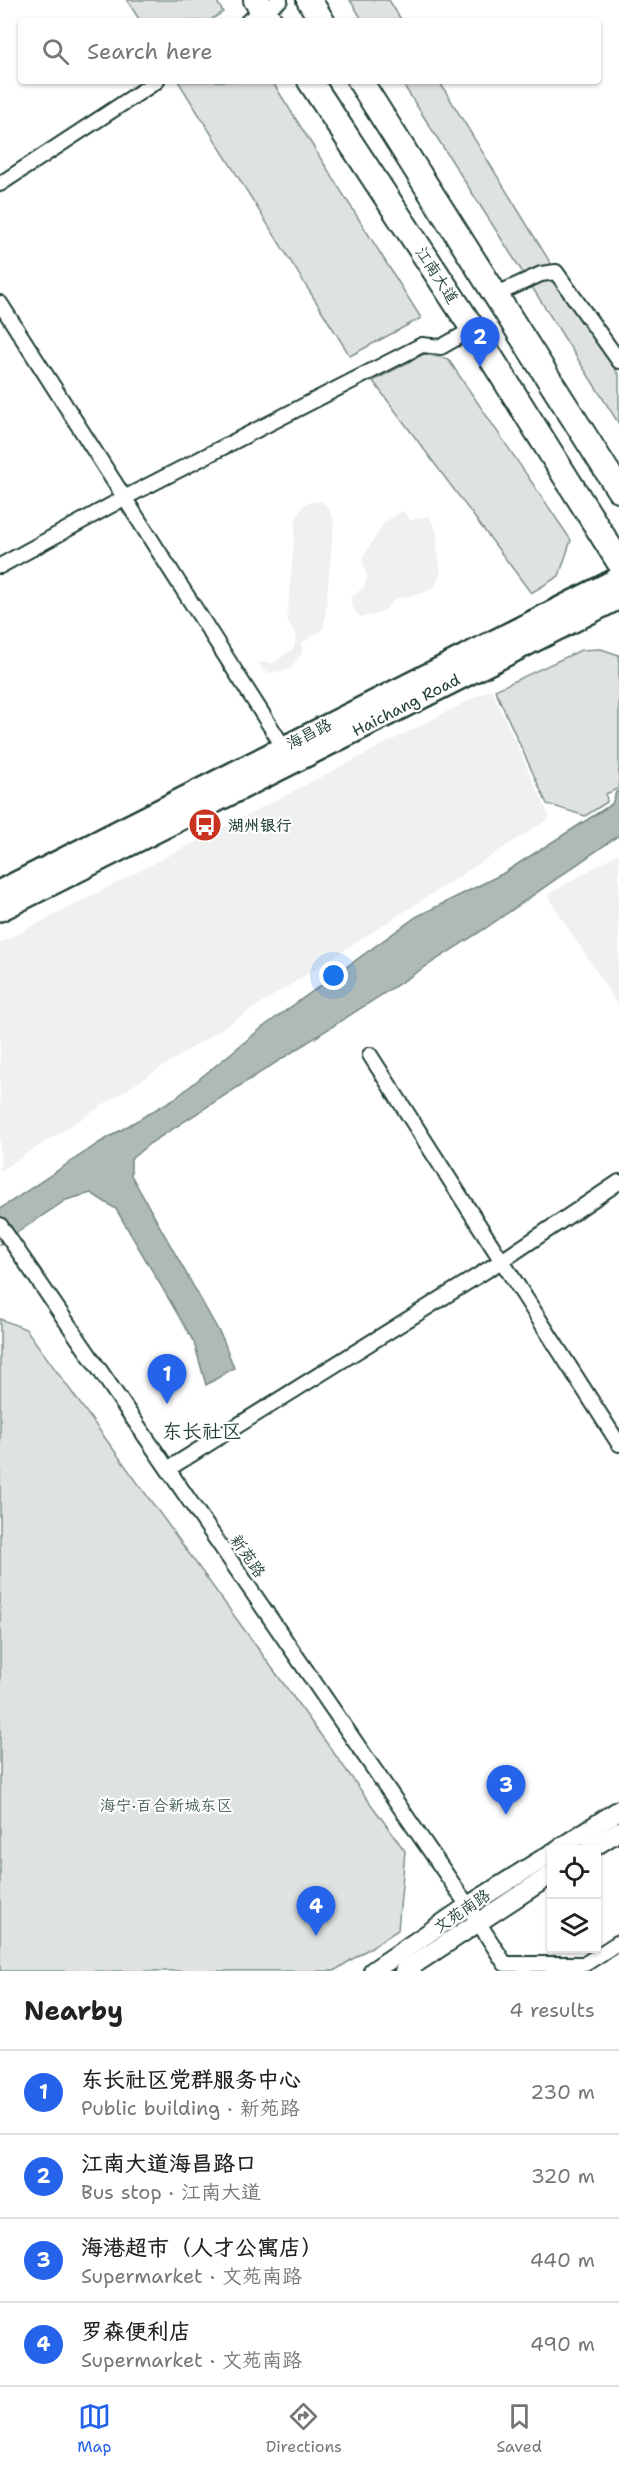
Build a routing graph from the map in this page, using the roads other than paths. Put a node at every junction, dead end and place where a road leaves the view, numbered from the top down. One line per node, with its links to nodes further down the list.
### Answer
1 (309, 0): 2 (highway)
2 (320, 18)
3 (152, 84): 6 (street)
4 (312, 84): 9 (highway, 江南大道)
5 (362, 84): 7 (highway)
6 (0, 184)
7 (495, 295): 10 (street); 11 (highway)
8 (0, 303): 12 (street)
9 (473, 329): 12 (street); 13 (highway, 江南大道)
10 (619, 361)
11 (619, 490)
12 (126, 497): 14 (street); 17 (street)
13 (619, 562)
14 (0, 566)
15 (619, 578): 17 (main road, 海昌路)
16 (619, 598): 17 (main road, Haichang Road)
17 (288, 754): 18 (main road, 海昌路); 19 (main road, Haichang Road)
18 (0, 891)
19 (0, 910)
20 (370, 1055): 23 (street)
21 (619, 1182): 23 (street)
22 (0, 1225): 25 (street, 新苑路)
23 (503, 1260): 24 (street); 25 (street)
24 (619, 1444)
25 (168, 1470): 32 (street, 新苑路)
26 (619, 1810): 28 (main road)
27 (619, 1831): 29 (main road)
28 (565, 1845)
29 (598, 1845)
30 (547, 1857): 32 (main road, 文苑南路)
31 (547, 1876): 32 (main road, 文苑南路)
32 (473, 1913): 34 (street, 新苑路); 35 (main road, 文苑南路); 36 (main road, 文苑南路)
33 (619, 1942): 34 (street)
34 (502, 1967)
35 (373, 1971)
36 (404, 1971)

